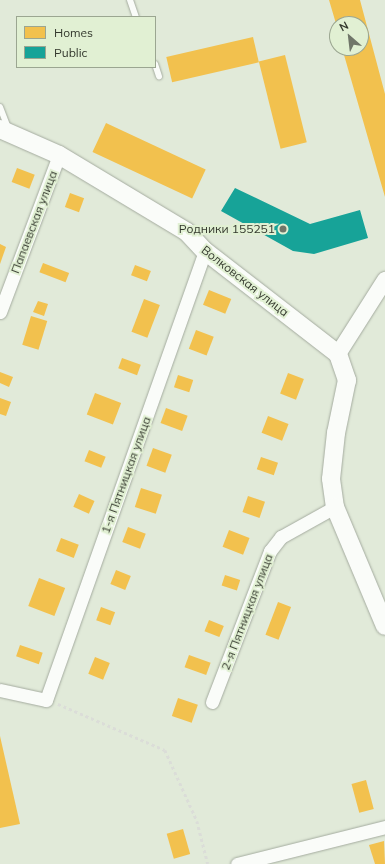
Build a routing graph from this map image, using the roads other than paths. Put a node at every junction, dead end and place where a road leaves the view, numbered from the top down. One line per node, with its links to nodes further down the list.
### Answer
1 (130, 0): 2 (lane)
2 (136, 16)
3 (156, 67): 4 (lane)
4 (159, 76)
5 (0, 107): 6 (lane)
6 (5, 131): 7 (main road, Волковская улица)
7 (60, 155): 8 (main road, Волковская улица); 10 (street, Папаевская улица)
8 (205, 251): 11 (main road, Волковская улица); 14 (street, 1-я Пятницкая улица)
9 (384, 288): 11 (street)
10 (0, 312)
11 (338, 354): 12 (main road)
12 (335, 507): 13 (main road); 15 (street, 2-я Пятницкая улица)
13 (385, 626)
14 (0, 690)
15 (212, 702)
16 (385, 827): 17 (street)
17 (237, 864)

